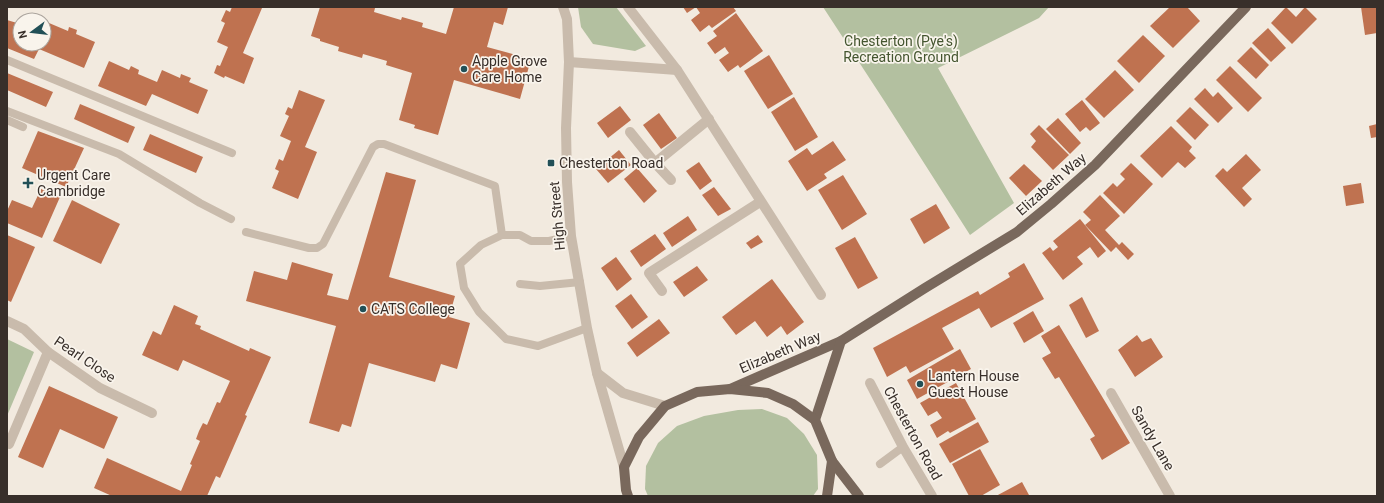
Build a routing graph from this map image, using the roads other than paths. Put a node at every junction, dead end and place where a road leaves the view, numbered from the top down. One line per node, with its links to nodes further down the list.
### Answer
1 (564, 7): 5 (street, High Street)
2 (628, 7): 6 (street)
3 (1246, 7): 26 (main road, Elizabeth Way)
4 (7, 60): 12 (lane)
5 (569, 62): 6 (street); 19 (street, High Street)
6 (677, 70): 8 (street)
7 (7, 111): 16 (lane)
8 (709, 119): 13 (street); 15 (street)
9 (7, 120): 10 (lane)
10 (23, 127)
11 (630, 132): 13 (street)
12 (232, 153)
13 (655, 163): 14 (street)
14 (671, 180)
15 (760, 202): 22 (street); 23 (street)
16 (231, 219)
17 (246, 232): 18 (lane)
18 (502, 235): 19 (lane); 25 (lane)
19 (571, 236): 20 (street, High Street)
20 (580, 282): 21 (lane); 25 (street, High Street)
21 (520, 284)
22 (662, 291)
23 (821, 295)
24 (7, 321): 27 (street, Pearl Close)
25 (587, 328): 28 (street, High Street)
26 (842, 341): 30 (main road, Elizabeth Way); 34 (main road, Elizabeth Way)
27 (48, 352): 33 (street, Pearl Close); 35 (street)
28 (597, 373): 32 (street); 39 (street, High Street)
29 (870, 383): 36 (street, Chesterton Road)
30 (730, 389): 32 (main road); 34 (main road)
31 (1111, 393): 44 (street, Sandy Lane)
32 (665, 406): 39 (main road)
33 (152, 413)
34 (815, 420): 37 (main road)
35 (9, 444)
36 (903, 447): 38 (lane); 43 (street, Chesterton Road)
37 (832, 462): 41 (main road); 42 (main road)
38 (880, 464)
39 (624, 467): 40 (main road)
40 (628, 496)
41 (827, 496)
42 (859, 496)
43 (932, 496)
44 (1170, 496)

